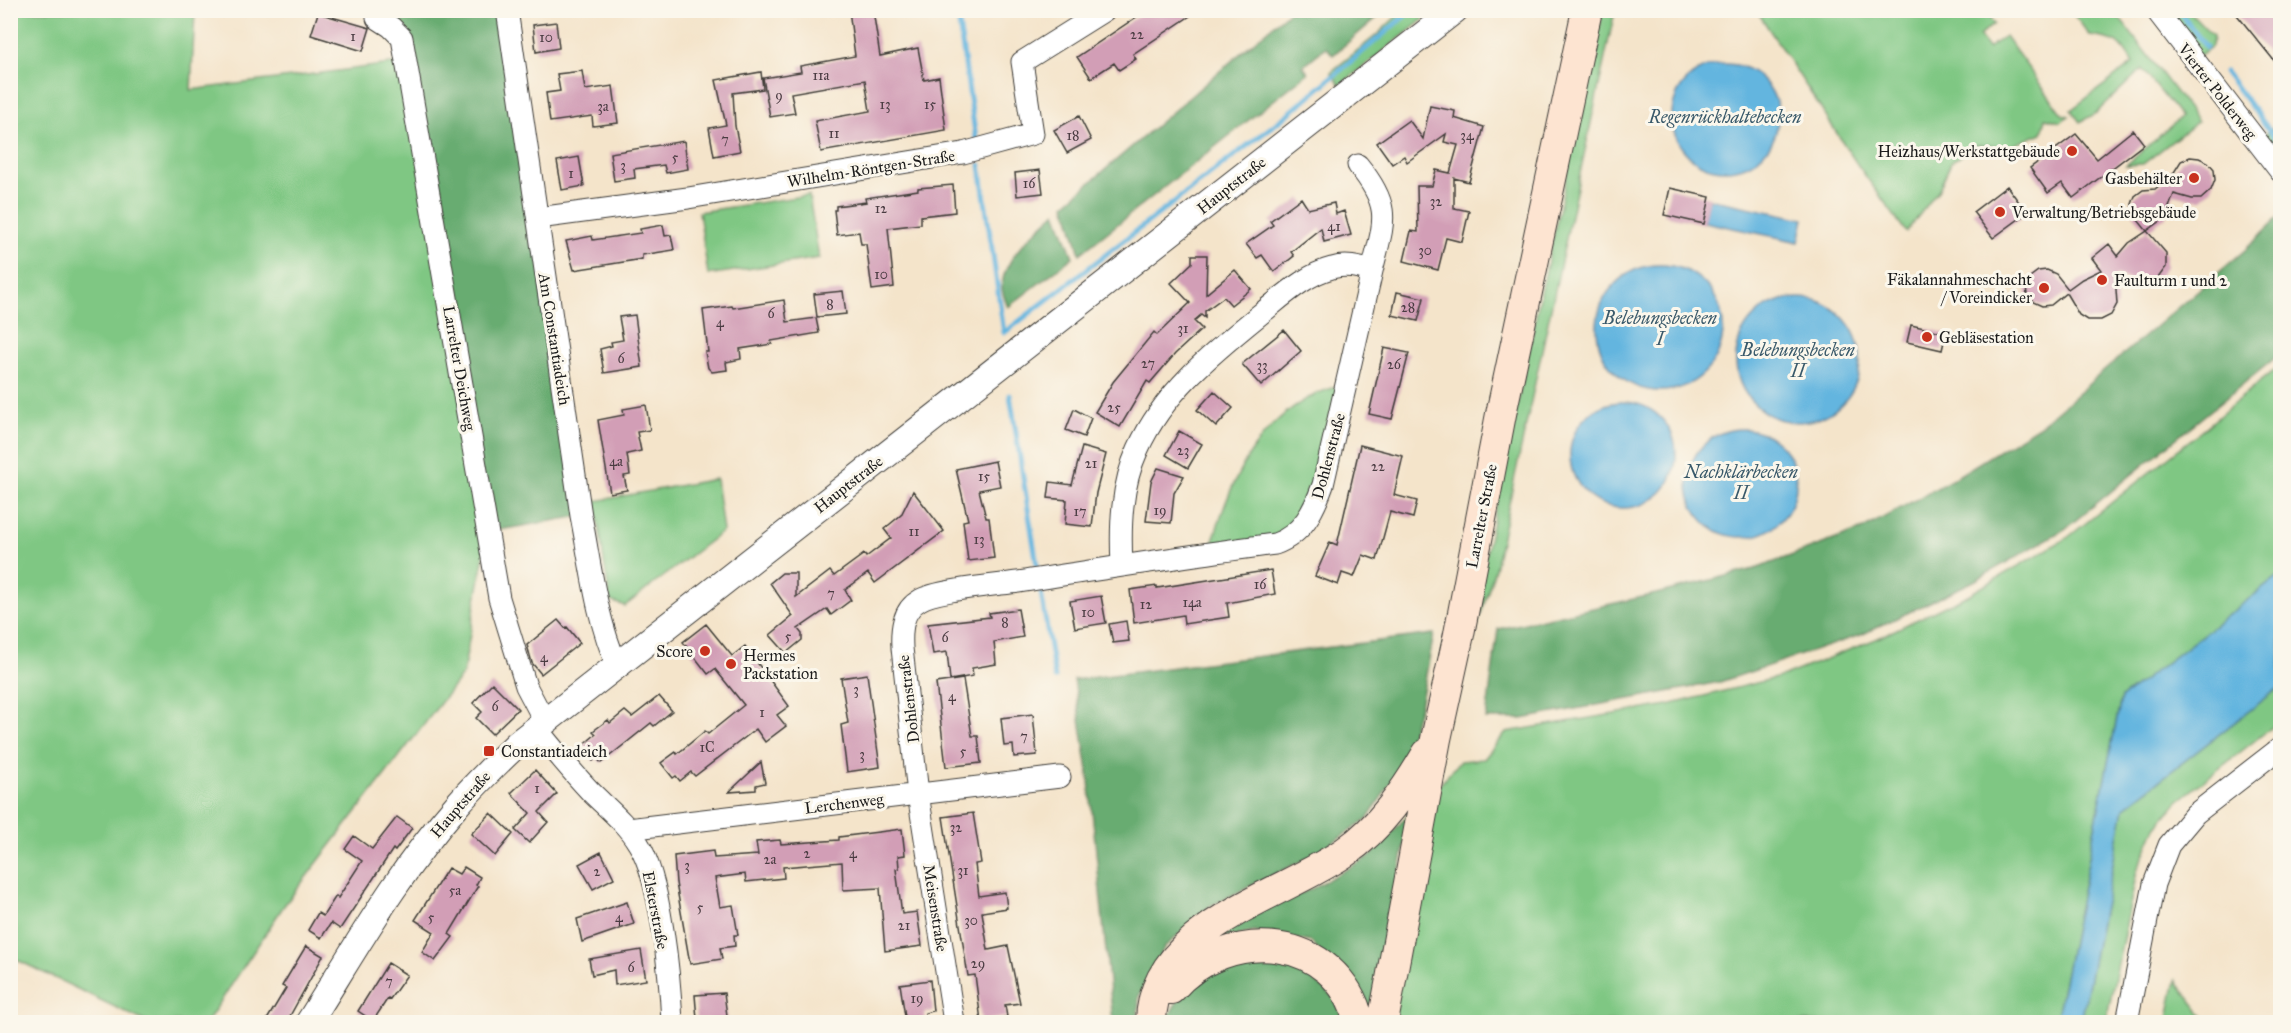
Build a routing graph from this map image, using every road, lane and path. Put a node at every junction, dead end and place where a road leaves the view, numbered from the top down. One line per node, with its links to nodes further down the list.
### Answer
1 (507, 10): 9 (street, Am Constantiadeich)
2 (1105, 10): 9 (street, Wilhelm-Röntgen-Straße)
3 (1455, 10): 12 (street, Hauptstraße)
4 (1587, 10): 14 (main road, Larrelter Straße)
5 (2156, 10): 8 (street, Vierter Polderweg)
6 (378, 18): 13 (street, Larrelter Deichweg)
7 (1358, 165): 10 (street, Dohlenstraße)
8 (2280, 171)
9 (538, 218): 12 (street, Am Constantiadeich)
10 (1372, 271): 11 (street); 11 (street, Dohlenstraße)
11 (1122, 566): 17 (street, Dohlenstraße)
12 (617, 664): 13 (street, Hauptstraße)
13 (541, 726): 18 (street, Elsterstraße); 19 (street, Hauptstraße)
14 (1436, 739): 22 (main road); 25 (main road, Larrelter Straße)
15 (2280, 748): 26 (street)
16 (1060, 777): 17 (street, Lerchenweg)
17 (918, 794): 18 (street, Lerchenweg); 21 (street, Meisenstraße)
18 (628, 829): 20 (street, Elsterstraße)
19 (309, 1023)
20 (672, 1023)
21 (954, 1023)
22 (1151, 1023)
23 (1158, 1023): 24 (main road)
24 (1359, 1023)
25 (1383, 1023)
26 (2127, 1023)

